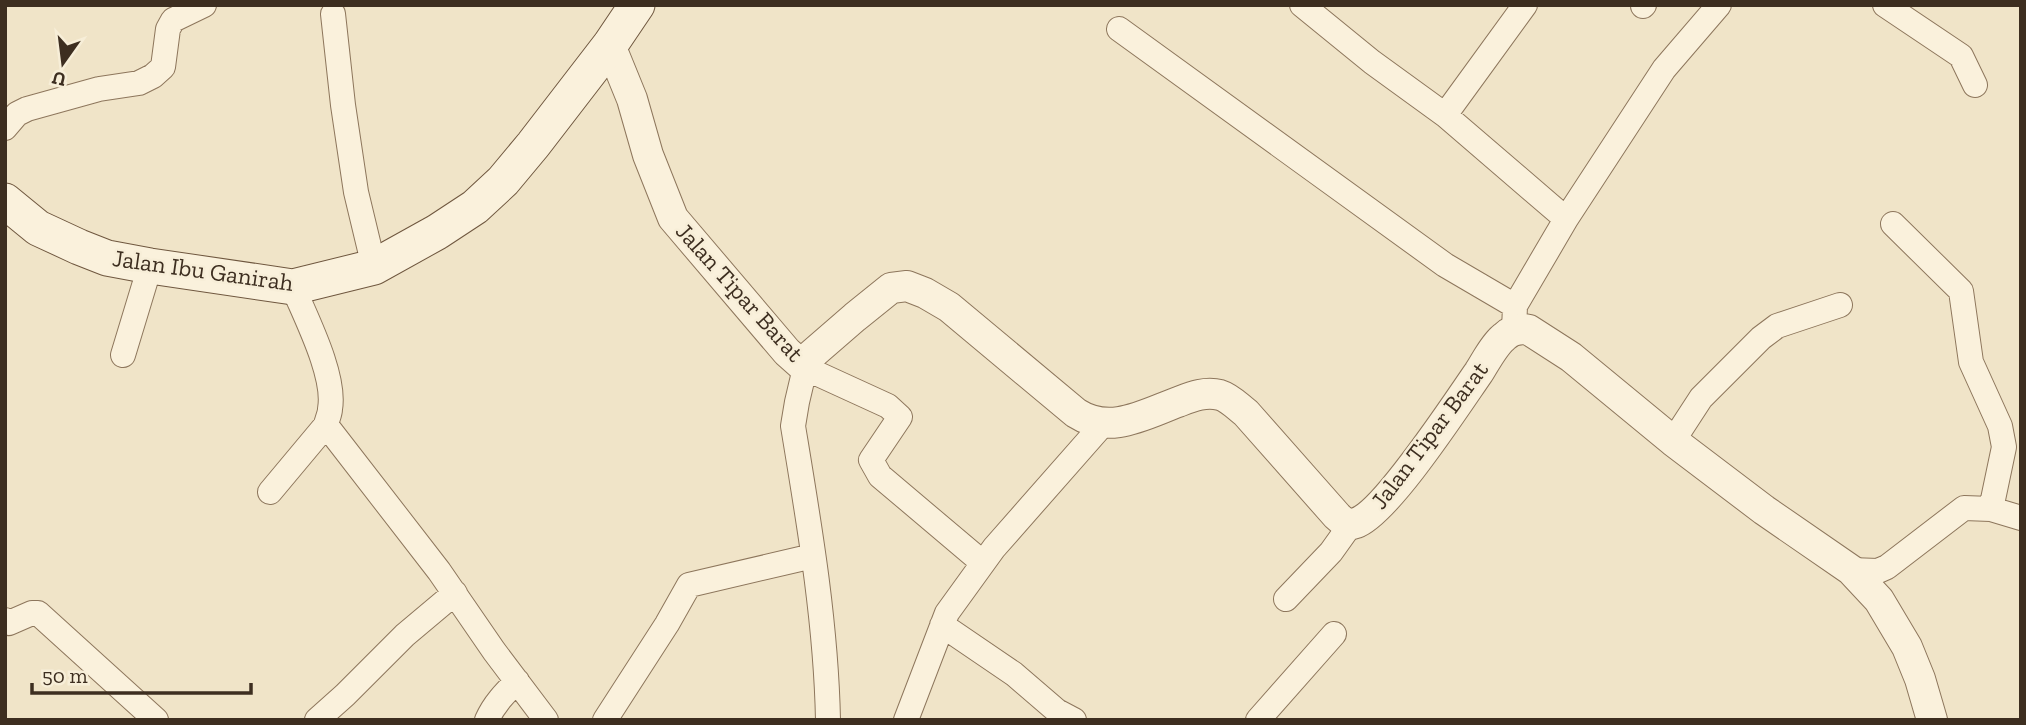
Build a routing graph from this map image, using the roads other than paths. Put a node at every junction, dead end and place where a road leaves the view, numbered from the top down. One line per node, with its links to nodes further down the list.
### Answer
1 (204, 5): 12 (street)
2 (637, 5): 9 (main road, Jalan Ibu Ganirah)
3 (1302, 5): 11 (street)
4 (1525, 5): 11 (street)
5 (1719, 5): 14 (street)
6 (1885, 5): 10 (street)
7 (333, 14): 17 (street)
8 (1119, 29): 20 (street)
9 (610, 45): 17 (main road, Jalan Ibu Ganirah); 22 (street, Jalan Tipar Barat)
10 (1975, 85)
11 (1445, 115): 14 (street)
12 (5, 128)
13 (5, 201): 16 (main road, Jalan Ibu Ganirah)
14 (1566, 219): 20 (street)
15 (1893, 224): 27 (street)
16 (150, 266): 18 (main road, Jalan Ibu Ganirah); 21 (street)
17 (374, 267): 18 (main road, Jalan Ibu Ganirah)
18 (293, 287): 24 (street)
19 (1840, 305): 25 (street)
20 (1514, 318): 25 (street); 29 (street, Jalan Tipar Barat)
21 (123, 355)
22 (806, 368): 23 (street, Jalan Tipar Barat); 30 (street); 31 (street)
23 (1104, 423): 29 (street, Jalan Tipar Barat); 31 (street)
24 (326, 425): 26 (street); 33 (street)
25 (1674, 441): 32 (street)
26 (270, 492)
27 (1991, 509): 28 (street); 32 (street)
28 (2021, 518)
29 (1351, 524): 34 (street)
30 (813, 556): 43 (street); 44 (street)
31 (983, 563): 36 (street)
32 (1851, 570): 48 (street)
33 (455, 593): 38 (street); 40 (street)
34 (1286, 599)
35 (5, 620): 39 (street)
36 (942, 625): 45 (street); 46 (street)
37 (1334, 634): 47 (street)
38 (517, 681): 41 (street); 42 (street)
39 (156, 720)
40 (317, 720)
41 (487, 720)
42 (546, 720)
43 (605, 720)
44 (828, 720)
45 (906, 720)
46 (1074, 720)
47 (1258, 720)
48 (1931, 720)

